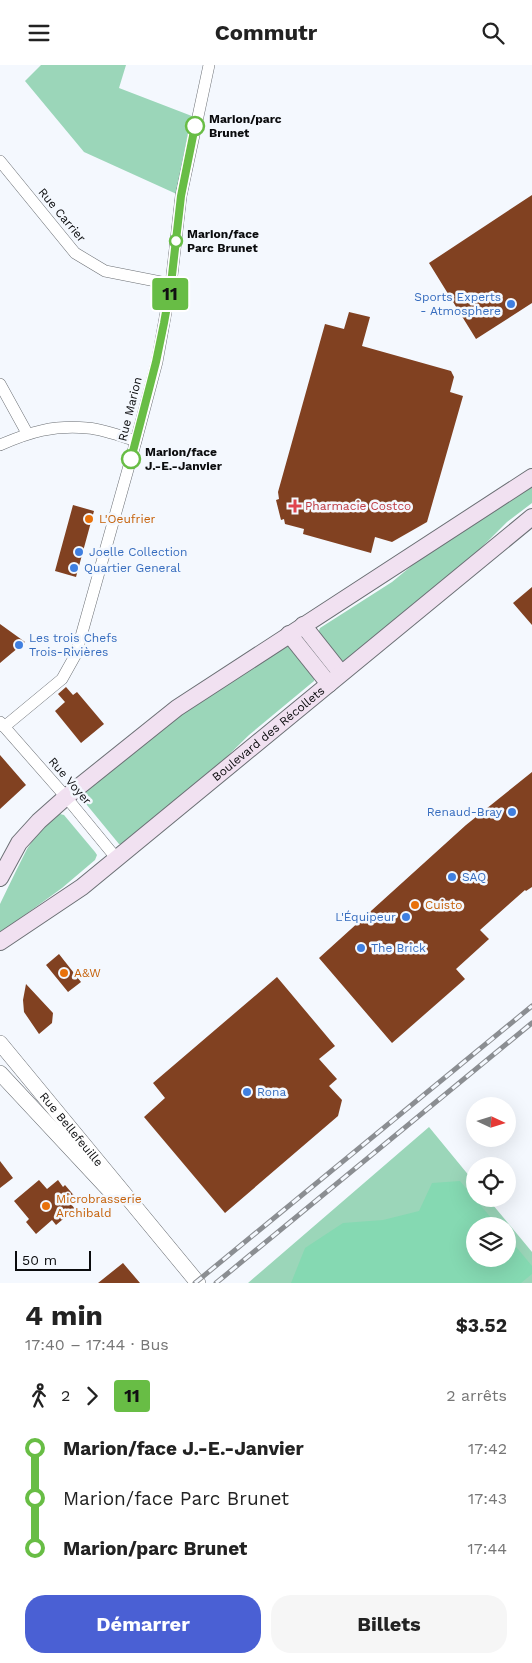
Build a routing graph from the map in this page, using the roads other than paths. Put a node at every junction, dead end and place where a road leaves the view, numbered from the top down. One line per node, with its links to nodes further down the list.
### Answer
1 (209, 65): 3 (street, Rue Marion)
2 (0, 161): 3 (street, Rue Carrier)
3 (171, 284): 6 (street, Rue Marion)
4 (0, 384): 5 (street)
5 (27, 433): 6 (street); 7 (street)
6 (136, 441): 13 (street, Rue Marion)
7 (0, 445)
8 (532, 477): 10 (main road)
9 (532, 517): 12 (main road, Boulevard des Récollets)
10 (303, 625): 11 (main road); 12 (main road)
11 (289, 634): 12 (main road); 14 (main road)
12 (335, 679): 15 (main road, Boulevard des Récollets)
13 (2, 724): 14 (street, Rue Voyer)
14 (66, 797): 15 (street, Rue Voyer); 16 (main road)
15 (117, 859): 17 (main road, Boulevard des Récollets)
16 (0, 878)
17 (0, 942)
18 (0, 1043): 20 (street, Rue Bellefeuille)
19 (0, 1073): 20 (street, Rue Bellefeuille)
20 (142, 1216): 21 (street, Rue Bellefeuille)
21 (198, 1283)

